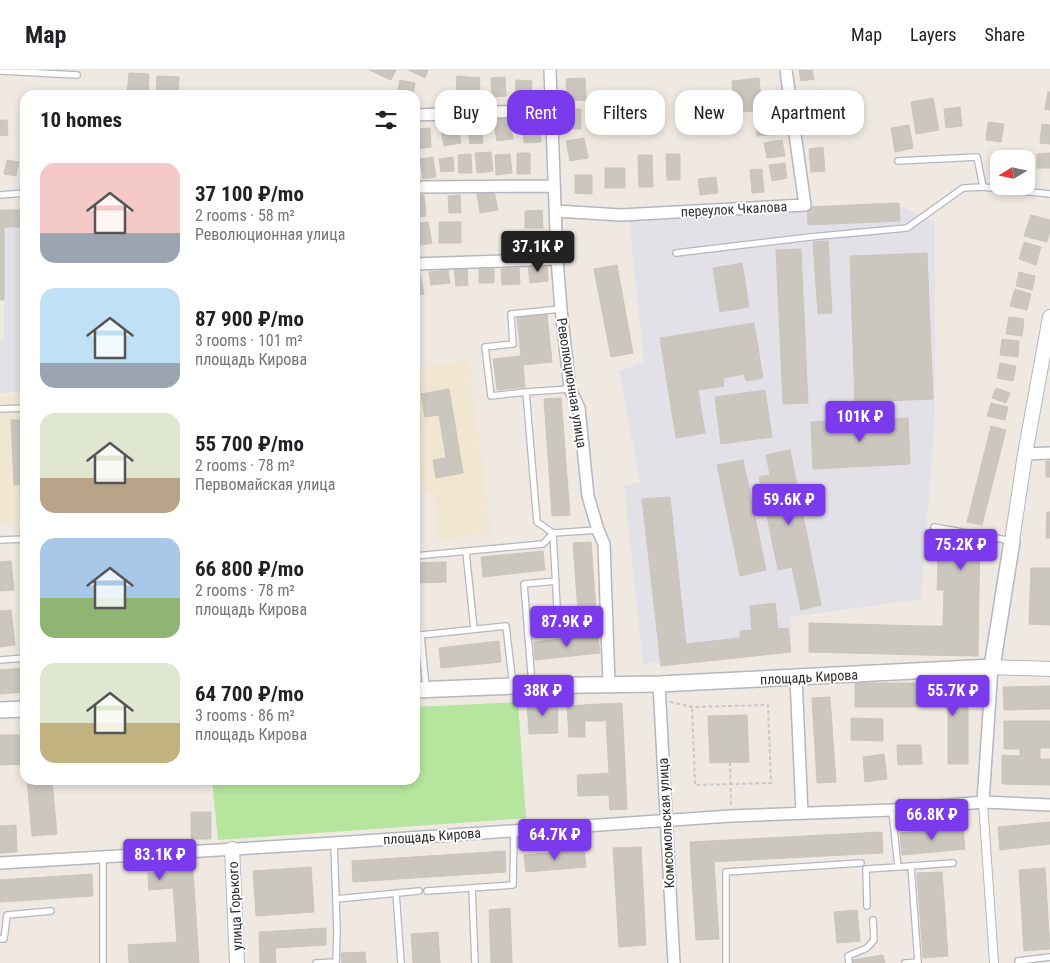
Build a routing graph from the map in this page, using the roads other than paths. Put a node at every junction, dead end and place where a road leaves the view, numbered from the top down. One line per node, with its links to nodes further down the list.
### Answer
1 (550, 70): 5 (street, Революционная улица)
2 (786, 70): 16 (street, переулок Чкалова)
3 (0, 71): 4 (lane)
4 (77, 75)
5 (551, 90)
6 (507, 112): 7 (street)
7 (420, 115)
8 (553, 135): 10 (street, Революционная улица)
9 (898, 161): 12 (lane)
10 (554, 186): 11 (street); 16 (street, Революционная улица)
11 (423, 187)
12 (983, 187): 14 (lane); 17 (lane)
13 (20, 193): 15 (lane)
14 (1050, 194)
15 (0, 195)
16 (556, 211): 18 (street, Революционная улица)
17 (676, 253)
18 (556, 259): 19 (street); 20 (street, Революционная улица)
19 (420, 264)
20 (561, 309): 22 (street, Революционная улица); 23 (lane)
21 (1050, 317): 27 (street)
22 (570, 389): 23 (lane); 29 (street, Революционная улица)
23 (526, 392): 30 (lane)
24 (20, 408): 25 (lane)
25 (0, 409)
26 (1050, 453): 27 (street)
27 (1025, 454): 33 (street)
28 (934, 527): 33 (lane)
29 (598, 530): 30 (lane); 37 (street, Революционная улица)
30 (553, 533): 34 (lane); 36 (lane)
31 (20, 539): 32 (lane)
32 (0, 540)
33 (1012, 541): 42 (main road)
34 (466, 552): 35 (lane); 38 (lane)
35 (420, 556)
36 (556, 581): 37 (lane); 48 (lane)
37 (608, 627): 46 (street, Революционная улица)
38 (474, 629): 39 (lane); 49 (lane)
39 (420, 636)
40 (20, 658): 41 (lane)
41 (0, 660)
42 (992, 667): 43 (street); 45 (main road, площадь Кирова); 53 (street)
43 (1050, 669)
44 (420, 672): 50 (lane)
45 (796, 678): 47 (main road, площадь Кирова); 56 (street)
46 (609, 684): 47 (main road, площадь Кирова); 48 (main road, площадь Кирова)
47 (659, 684): 57 (street, Комсомольская улица)
48 (532, 685): 49 (main road, площадь Кирова)
49 (513, 686): 50 (main road, площадь Кирова)
50 (421, 690)
51 (20, 709): 52 (main road)
52 (0, 710)
53 (983, 802): 54 (street, площадь Кирова); 55 (street, площадь Кирова); 88 (street)
54 (1050, 805)
55 (892, 810): 56 (street, площадь Кирова); 66 (lane)
56 (802, 813): 57 (street, площадь Кирова)
57 (666, 821): 58 (street, площадь Кирова); 84 (street, Комсомольская улица)
58 (514, 830): 59 (street, площадь Кирова); 67 (lane)
59 (334, 843): 60 (street, площадь Кирова); 71 (lane)
60 (232, 849): 61 (street, площадь Кирова); 80 (street, улица Горького)
61 (103, 856): 63 (street, площадь Кирова); 79 (lane)
62 (953, 862): 65 (lane)
63 (0, 863)
64 (861, 863): 85 (lane)
65 (911, 866): 66 (lane); 87 (lane)
66 (898, 867): 72 (lane)
67 (472, 888): 69 (lane); 83 (lane)
68 (419, 891): 70 (lane)
69 (428, 891)
70 (396, 894): 71 (lane); 82 (lane)
71 (336, 899): 78 (lane)
72 (867, 906)
73 (51, 911): 75 (lane)
74 (873, 920): 86 (lane)
75 (0, 939)
76 (1050, 957): 77 (lane)
77 (1018, 961)
78 (336, 962): 81 (lane)
79 (102, 963)
80 (237, 963)
81 (316, 963)
82 (401, 963)
83 (475, 963)
84 (674, 963)
85 (726, 963)
86 (849, 963)
87 (905, 963)
88 (994, 963)

